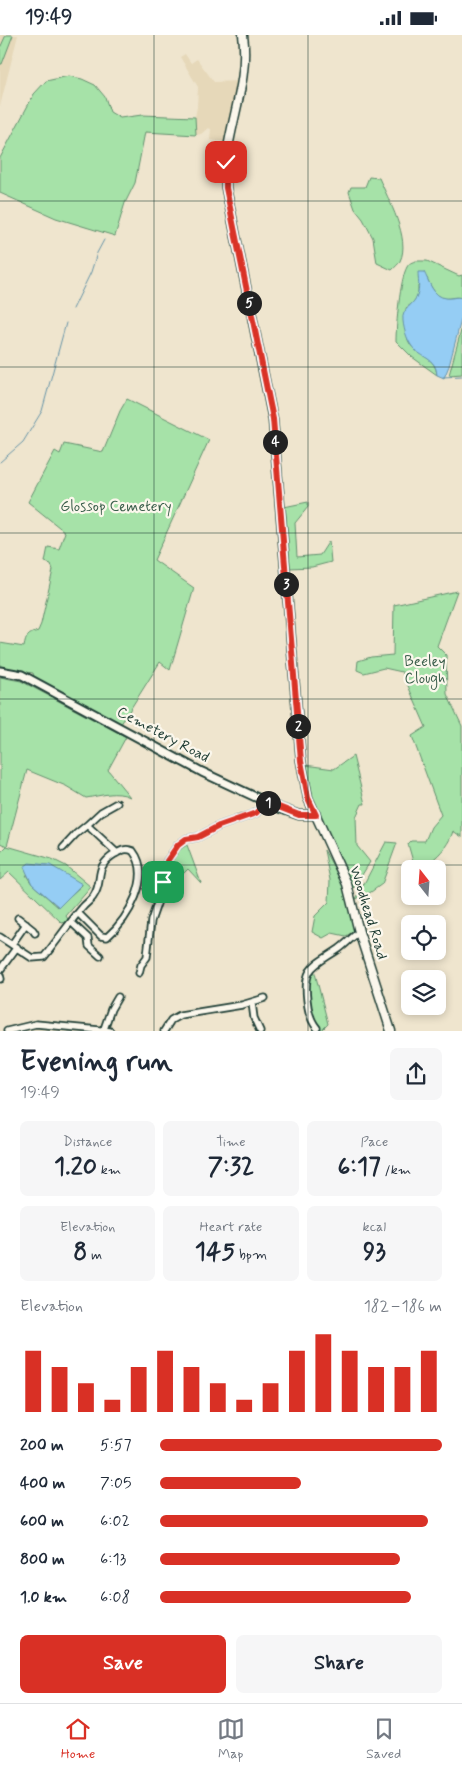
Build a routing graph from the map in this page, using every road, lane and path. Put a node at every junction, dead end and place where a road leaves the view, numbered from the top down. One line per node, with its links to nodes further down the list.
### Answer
1 (243, 35): 5 (main road, Woodhead Road)
2 (0, 671): 3 (street, Cemetery Road)
3 (266, 802): 5 (street, Cemetery Road); 19 (street)
4 (117, 803): 6 (street)
5 (316, 815): 13 (main road, Woodhead Road)
6 (87, 825): 7 (street); 8 (street)
7 (63, 848)
8 (117, 853): 9 (street); 9 (street)
9 (78, 913): 11 (street)
10 (18, 918): 12 (street)
11 (71, 922): 16 (street); 17 (street)
12 (26, 924): 14 (street); 16 (street)
13 (359, 931): 25 (street); 31 (main road, Woodhead Road)
14 (34, 933)
15 (0, 937): 16 (street)
16 (14, 945): 18 (street)
17 (100, 955)
18 (1, 967)
19 (138, 973)
20 (0, 975): 21 (street)
21 (0, 979)
22 (118, 997): 27 (street)
23 (265, 998): 24 (street)
24 (252, 1003): 29 (street); 30 (street)
25 (318, 1028)
26 (88, 1029): 27 (street); 28 (street)
27 (107, 1030)
28 (7, 1031)
29 (164, 1031)
30 (260, 1031)
31 (391, 1031)

